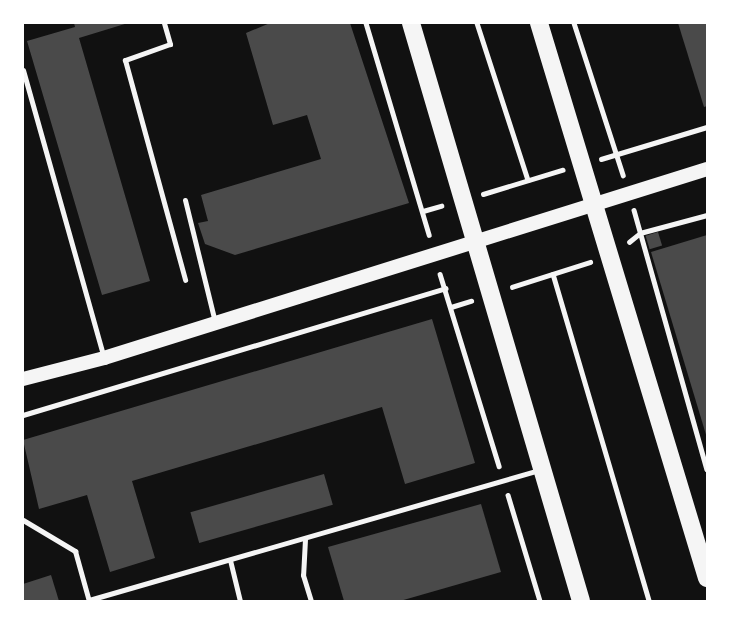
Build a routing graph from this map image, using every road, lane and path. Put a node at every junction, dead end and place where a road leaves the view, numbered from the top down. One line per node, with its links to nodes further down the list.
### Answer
1 (164, 23): 19 (lane)
2 (366, 23): 16 (path)
3 (411, 23): 15 (main road)
4 (477, 23): 9 (path)
5 (539, 23): 12 (main road)
6 (574, 23): 10 (path)
7 (23, 70): 24 (lane)
8 (707, 169): 10 (main road)
9 (528, 180)
10 (630, 193): 12 (main road); 14 (path)
11 (185, 200): 23 (lane)
12 (594, 204): 15 (main road); 17 (main road)
13 (707, 215): 14 (path)
14 (640, 233): 17 (path); 28 (path)
15 (474, 243): 16 (main road); 21 (main road)
16 (433, 254): 20 (path); 23 (main road)
17 (611, 256): 18 (path); 33 (main road)
18 (553, 274): 21 (path); 39 (path)
19 (186, 280)
20 (445, 288): 22 (path); 26 (path)
21 (492, 294): 22 (path); 27 (main road)
22 (451, 307): 29 (path)
23 (215, 322): 24 (main road)
24 (104, 358): 25 (main road)
25 (23, 379)
26 (23, 415)
27 (543, 469): 29 (lane); 38 (main road)
28 (707, 469)
29 (503, 481): 31 (lane); 37 (path)
30 (23, 520): 34 (lane)
31 (305, 539): 32 (lane); 36 (lane)
32 (230, 560): 34 (lane); 35 (lane)
33 (707, 578)
34 (89, 601)
35 (240, 601)
36 (310, 601)
37 (540, 601)
38 (581, 601)
39 (649, 601)

